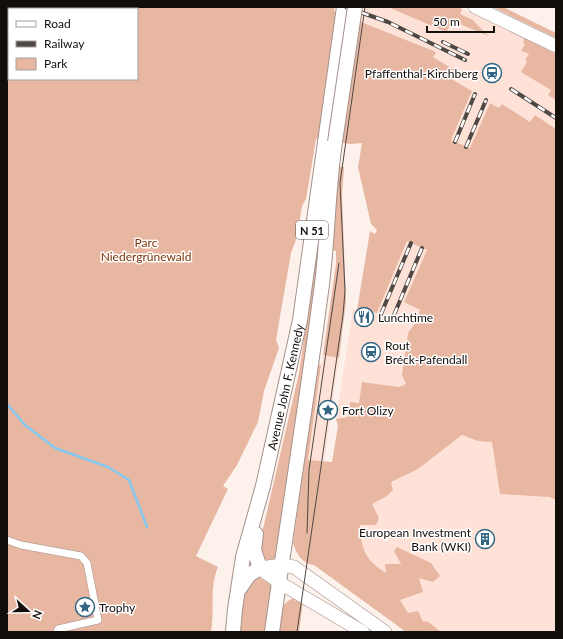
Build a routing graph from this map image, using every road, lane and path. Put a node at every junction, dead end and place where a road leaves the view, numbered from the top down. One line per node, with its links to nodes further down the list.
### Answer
1 (344, 7): 5 (main road, N 51)
2 (355, 7): 5 (main road, N 51, bridge)
3 (475, 7): 4 (main road)
4 (556, 46)
5 (330, 141): 6 (main road, Avenue John F. Kennedy / N 51); 8 (main road, Avenue John F. Kennedy / N 51)
6 (263, 486): 9 (main road, N 51); 11 (main road, Avenue John F. Kennedy / N 51)
7 (7, 540): 12 (street)
8 (282, 565): 9 (main road); 10 (main road, Avenue John F. Kennedy / N 51); 16 (main road)
9 (260, 568): 10 (main road); 11 (main road, N 51)
10 (280, 583): 14 (main road, Avenue John F. Kennedy / N 51); 15 (main road)
11 (237, 592): 13 (main road, Avenue John F. Kennedy / N 51)
12 (57, 632)
13 (233, 632)
14 (272, 632)
15 (363, 632)
16 (385, 632)

